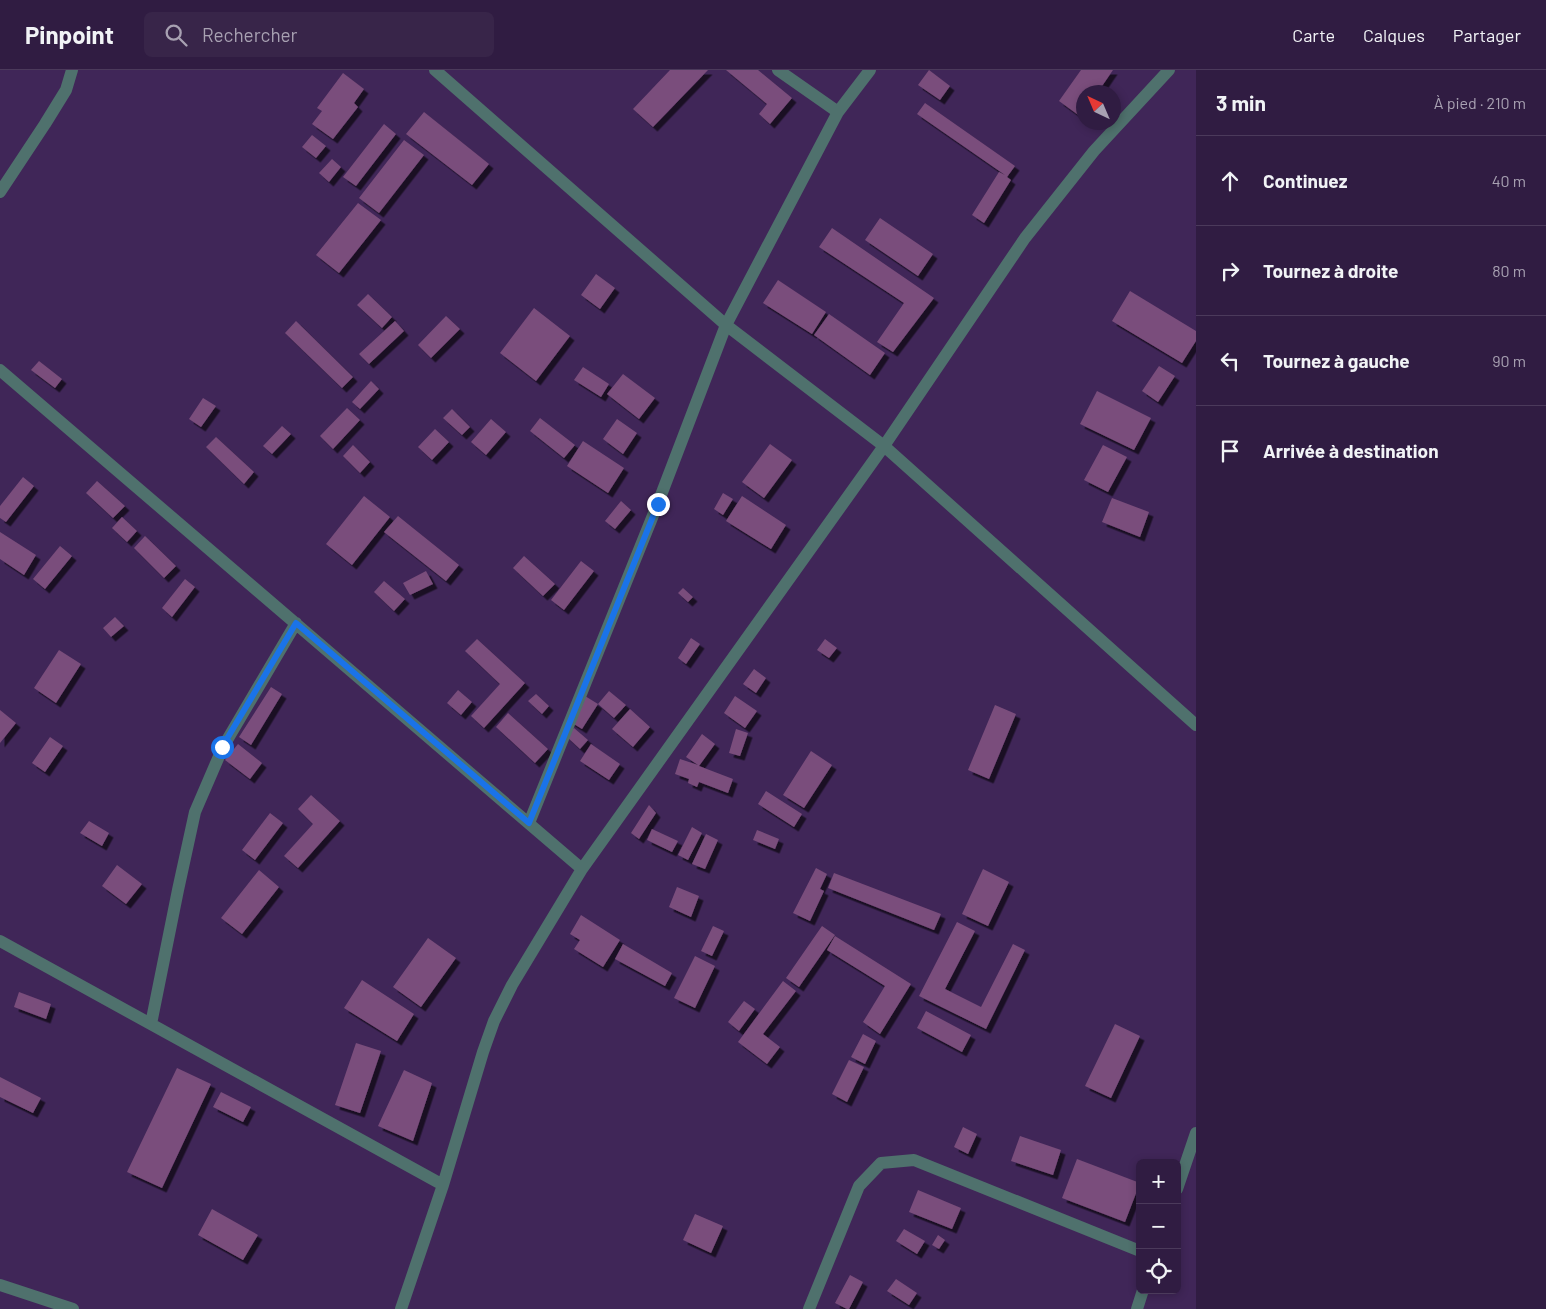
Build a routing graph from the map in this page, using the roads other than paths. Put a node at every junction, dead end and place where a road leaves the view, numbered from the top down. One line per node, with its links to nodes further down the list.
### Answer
1 (72, 70): 7 (street)
2 (435, 70): 8 (street)
3 (778, 70): 6 (street)
4 (870, 70): 6 (street)
5 (1169, 70): 10 (street)
6 (838, 112): 8 (street)
7 (0, 192)
8 (726, 325): 10 (street); 13 (street)
9 (0, 370): 11 (street)
10 (884, 446): 12 (street); 14 (street)
11 (296, 623): 13 (street); 16 (street)
12 (1196, 725)
13 (529, 823): 14 (street)
14 (582, 869): 19 (street)
15 (0, 942): 16 (street)
16 (151, 1024): 19 (street)
17 (1196, 1133): 18 (street)
18 (1181, 1177)
19 (443, 1184): 24 (street)
20 (1136, 1249): 25 (street)
21 (0, 1285): 23 (street)
22 (1142, 1294): 26 (street)
23 (73, 1309)
24 (401, 1309)
25 (809, 1309)
26 (1137, 1309)

